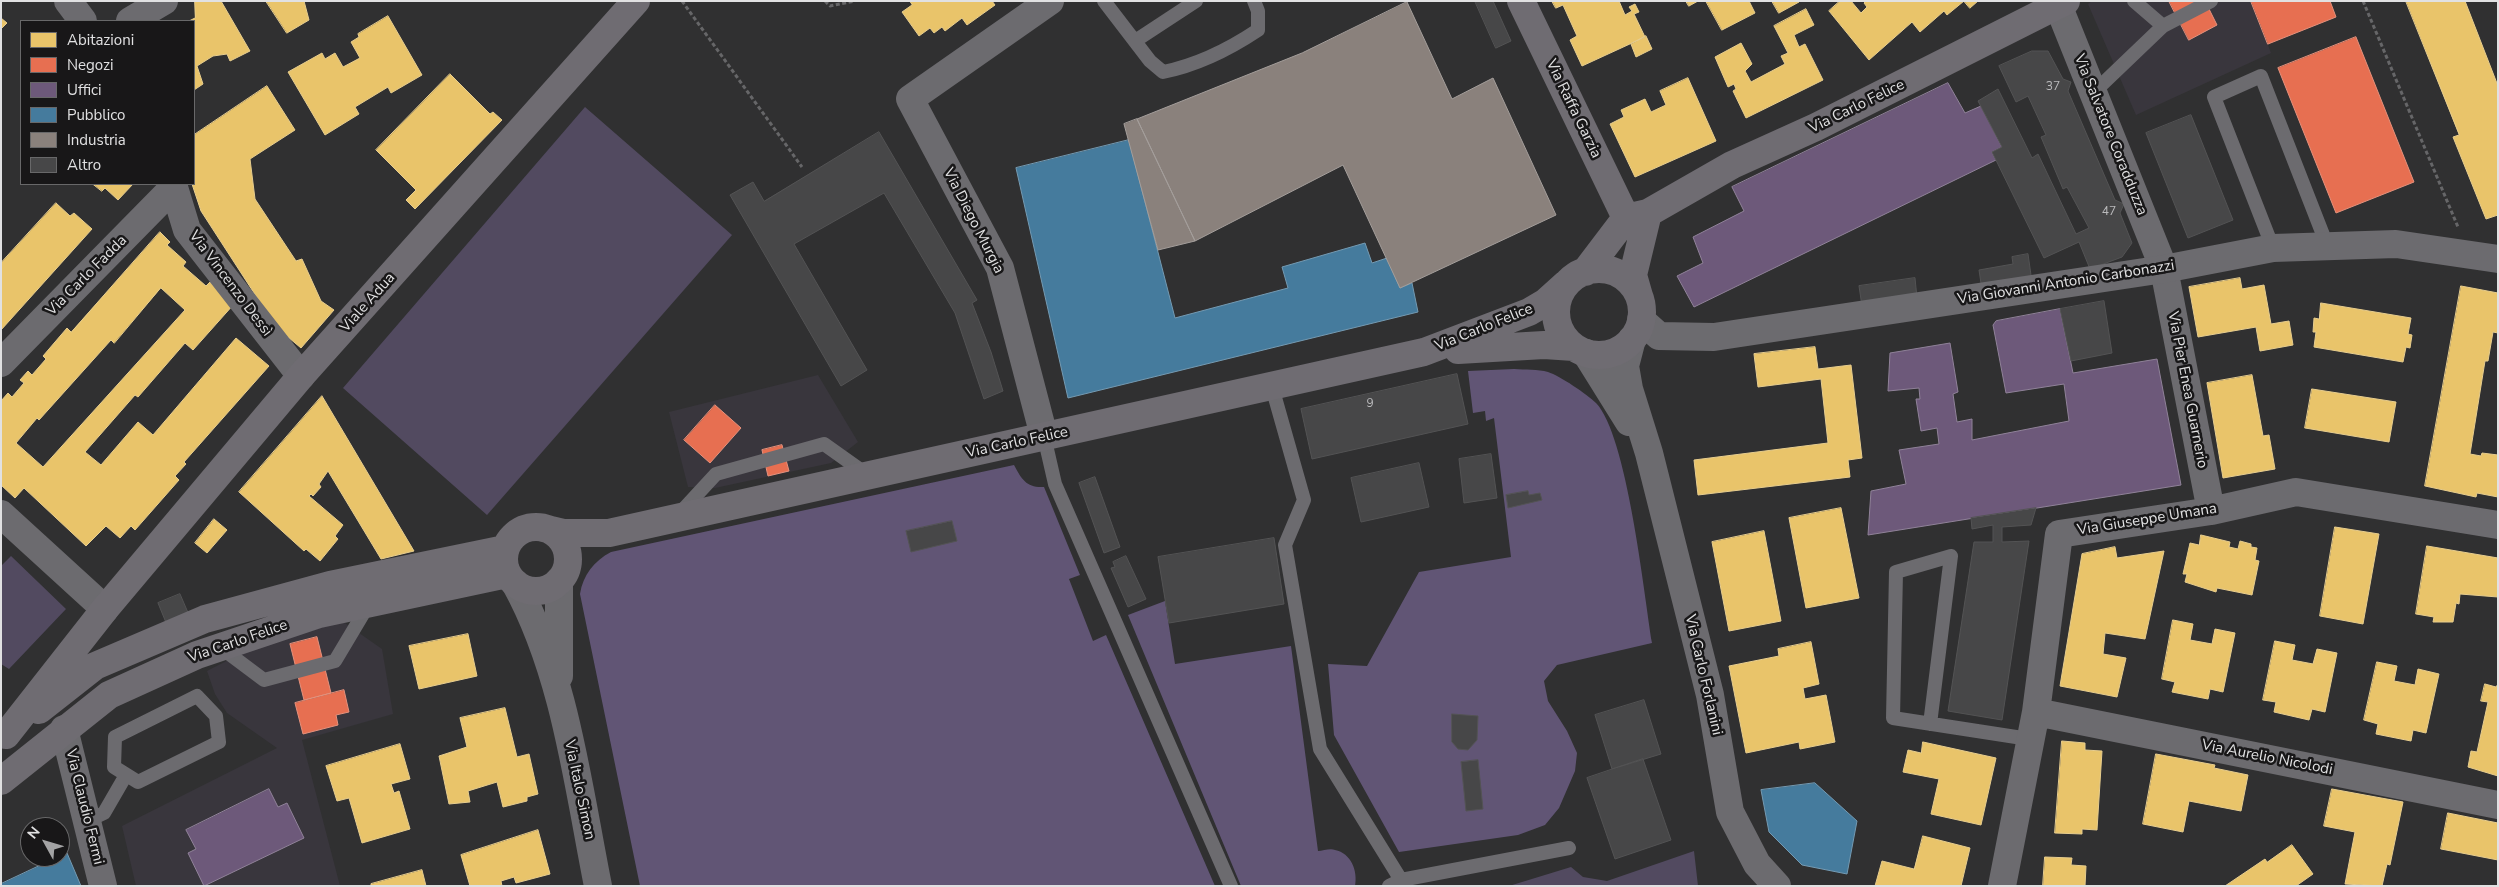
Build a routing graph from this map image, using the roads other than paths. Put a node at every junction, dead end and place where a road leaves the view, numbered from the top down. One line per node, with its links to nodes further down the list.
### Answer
1 (68, 1): 12 (street)
2 (164, 1): 13 (street)
3 (636, 1): 28 (main road, Viale Adua)
4 (1050, 1): 30 (street, Via Diego Murgia)
5 (1104, 1): 15 (lane)
6 (1196, 1): 15 (lane)
7 (1254, 1): 15 (lane)
8 (1521, 1): 18 (main road, Via Raffa Garzia)
9 (2134, 1): 14 (lane)
10 (2211, 1): 14 (lane)
11 (2060, 3): 16 (street, Via Salvatore Coradduzza); 18 (main road, Via Carlo Felice)
12 (81, 20)
13 (132, 20)
14 (2163, 26): 16 (lane)
15 (1135, 41)
16 (2093, 93): 22 (street, Via Salvatore Coradduzza)
17 (173, 186): 27 (street, Via Carlo Fadda); 28 (street, Via Vincenzo Dessì)
18 (1637, 215): 23 (main road, Via Carlo Felice); 24 (main road)
19 (2327, 245): 20 (street, Via Giovanni Antonio Carbonazzi); 20 (lane); 21 (street, Via Giovanni Antonio Carbonazzi)
20 (2273, 248): 22 (street, Via Giovanni Antonio Carbonazzi)
21 (2498, 259)
22 (2164, 269): 24 (street, Via Giovanni Antonio Carbonazzi); 33 (street, Via Pier Enea Guarnerio)
23 (1576, 278): 24 (main road); 25 (main road); 26 (main road, Via Carlo Felice)
24 (1637, 318): 25 (main road); 31 (street, Via Carlo Forlanini)
25 (1580, 350): 26 (main road, Via Carlo Felice); 31 (street, Via Carlo Forlanini)
26 (1424, 352): 29 (main road, Via Carlo Felice)
27 (1, 363)
28 (301, 376): 42 (main road, Viale Adua)
29 (1272, 386): 30 (main road, Via Carlo Felice); 55 (lane)
30 (1044, 436): 32 (main road, Via Carlo Felice); 58 (lane)
31 (1649, 453): 59 (street, Via Carlo Forlanini)
32 (870, 476): 35 (main road, Via Carlo Felice); 35 (lane)
33 (2211, 511): 36 (street, Via Giuseppe Umana); 45 (street, Via Giuseppe Umana)
34 (1, 514): 42 (street)
35 (676, 518): 38 (main road, Via Carlo Felice)
36 (2498, 526)
37 (543, 528): 38 (main road, Via Carlo Felice); 39 (main road); 40 (main road)
38 (609, 533): 40 (main road, Via Carlo Felice)
39 (509, 569): 40 (main road); 41 (main road, Via Carlo Felice); 44 (street, Via Italo Simon); 48 (main road, Via Carlo Felice)
40 (564, 571): 44 (street, Via Italo Simon)
41 (369, 604): 43 (main road, Via Carlo Felice); 43 (lane)
42 (105, 609): 48 (main road, Viale Adua)
43 (220, 647): 47 (main road, Via Carlo Felice)
44 (559, 695): 57 (street, Via Italo Simon)
45 (2036, 712): 49 (street, Via Giuseppe Umana); 52 (street, Via Aurelio Nicolodi)
46 (1930, 724): 46 (lane); 49 (lane)
47 (64, 728): 51 (main road, Via Carlo Felice); 53 (street, Via Claudio Fermi)
48 (4, 737)
49 (2029, 739): 60 (street, Via Giuseppe Umana)
50 (126, 775): 50 (lane); 53 (lane)
51 (1, 781)
52 (2498, 805)
53 (87, 821): 56 (street, Via Claudio Fermi)
54 (1569, 848): 55 (lane)
55 (1395, 883)
56 (103, 886)
57 (598, 886)
58 (1231, 886)
59 (1777, 886)
60 (2002, 886)

